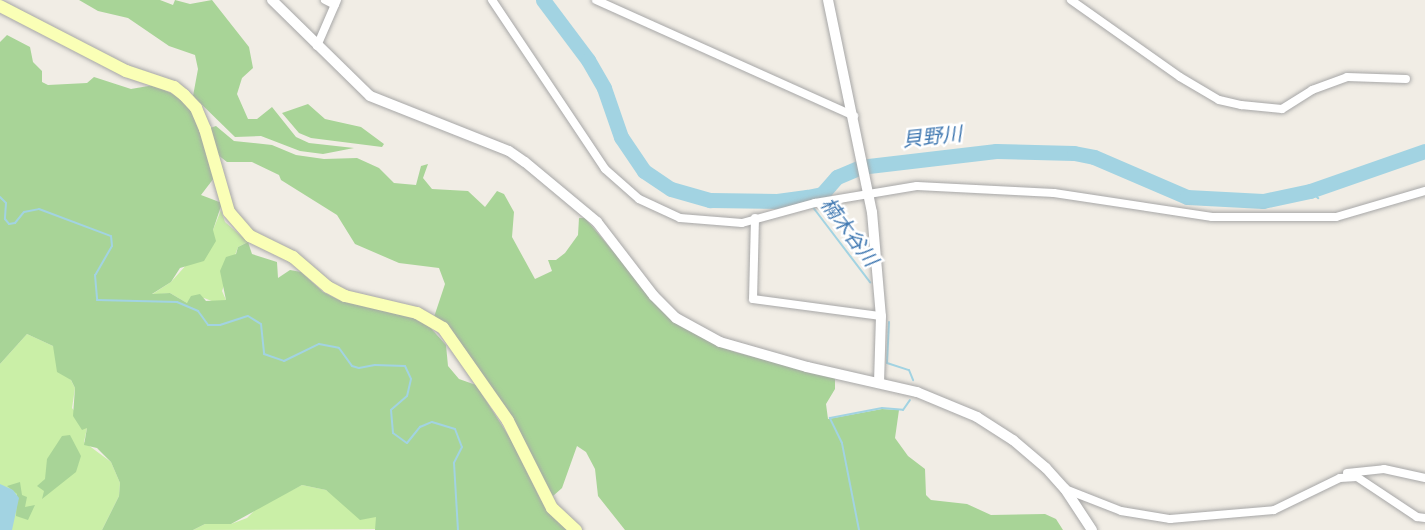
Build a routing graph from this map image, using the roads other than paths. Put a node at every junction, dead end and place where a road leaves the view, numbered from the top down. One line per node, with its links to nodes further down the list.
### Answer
1 (272, 0): 9 (street)
2 (325, 0): 7 (street)
3 (492, 0): 14 (street)
4 (596, 0): 11 (street)
5 (828, 0): 11 (street)
6 (1071, 0): 10 (street)
7 (336, 2): 9 (street)
8 (0, 6): 21 (main road)
9 (317, 46): 16 (street)
10 (1406, 79)
11 (854, 116): 13 (street)
12 (1425, 191): 13 (street)
13 (868, 193): 14 (street); 15 (street)
14 (755, 218): 15 (street)
15 (881, 316): 16 (street)
16 (879, 383): 19 (street)
17 (1340, 478): 18 (street); 19 (street); 20 (street)
18 (1425, 478)
19 (1065, 489): 22 (street)
20 (1425, 518)
21 (576, 530)
22 (1092, 530)

